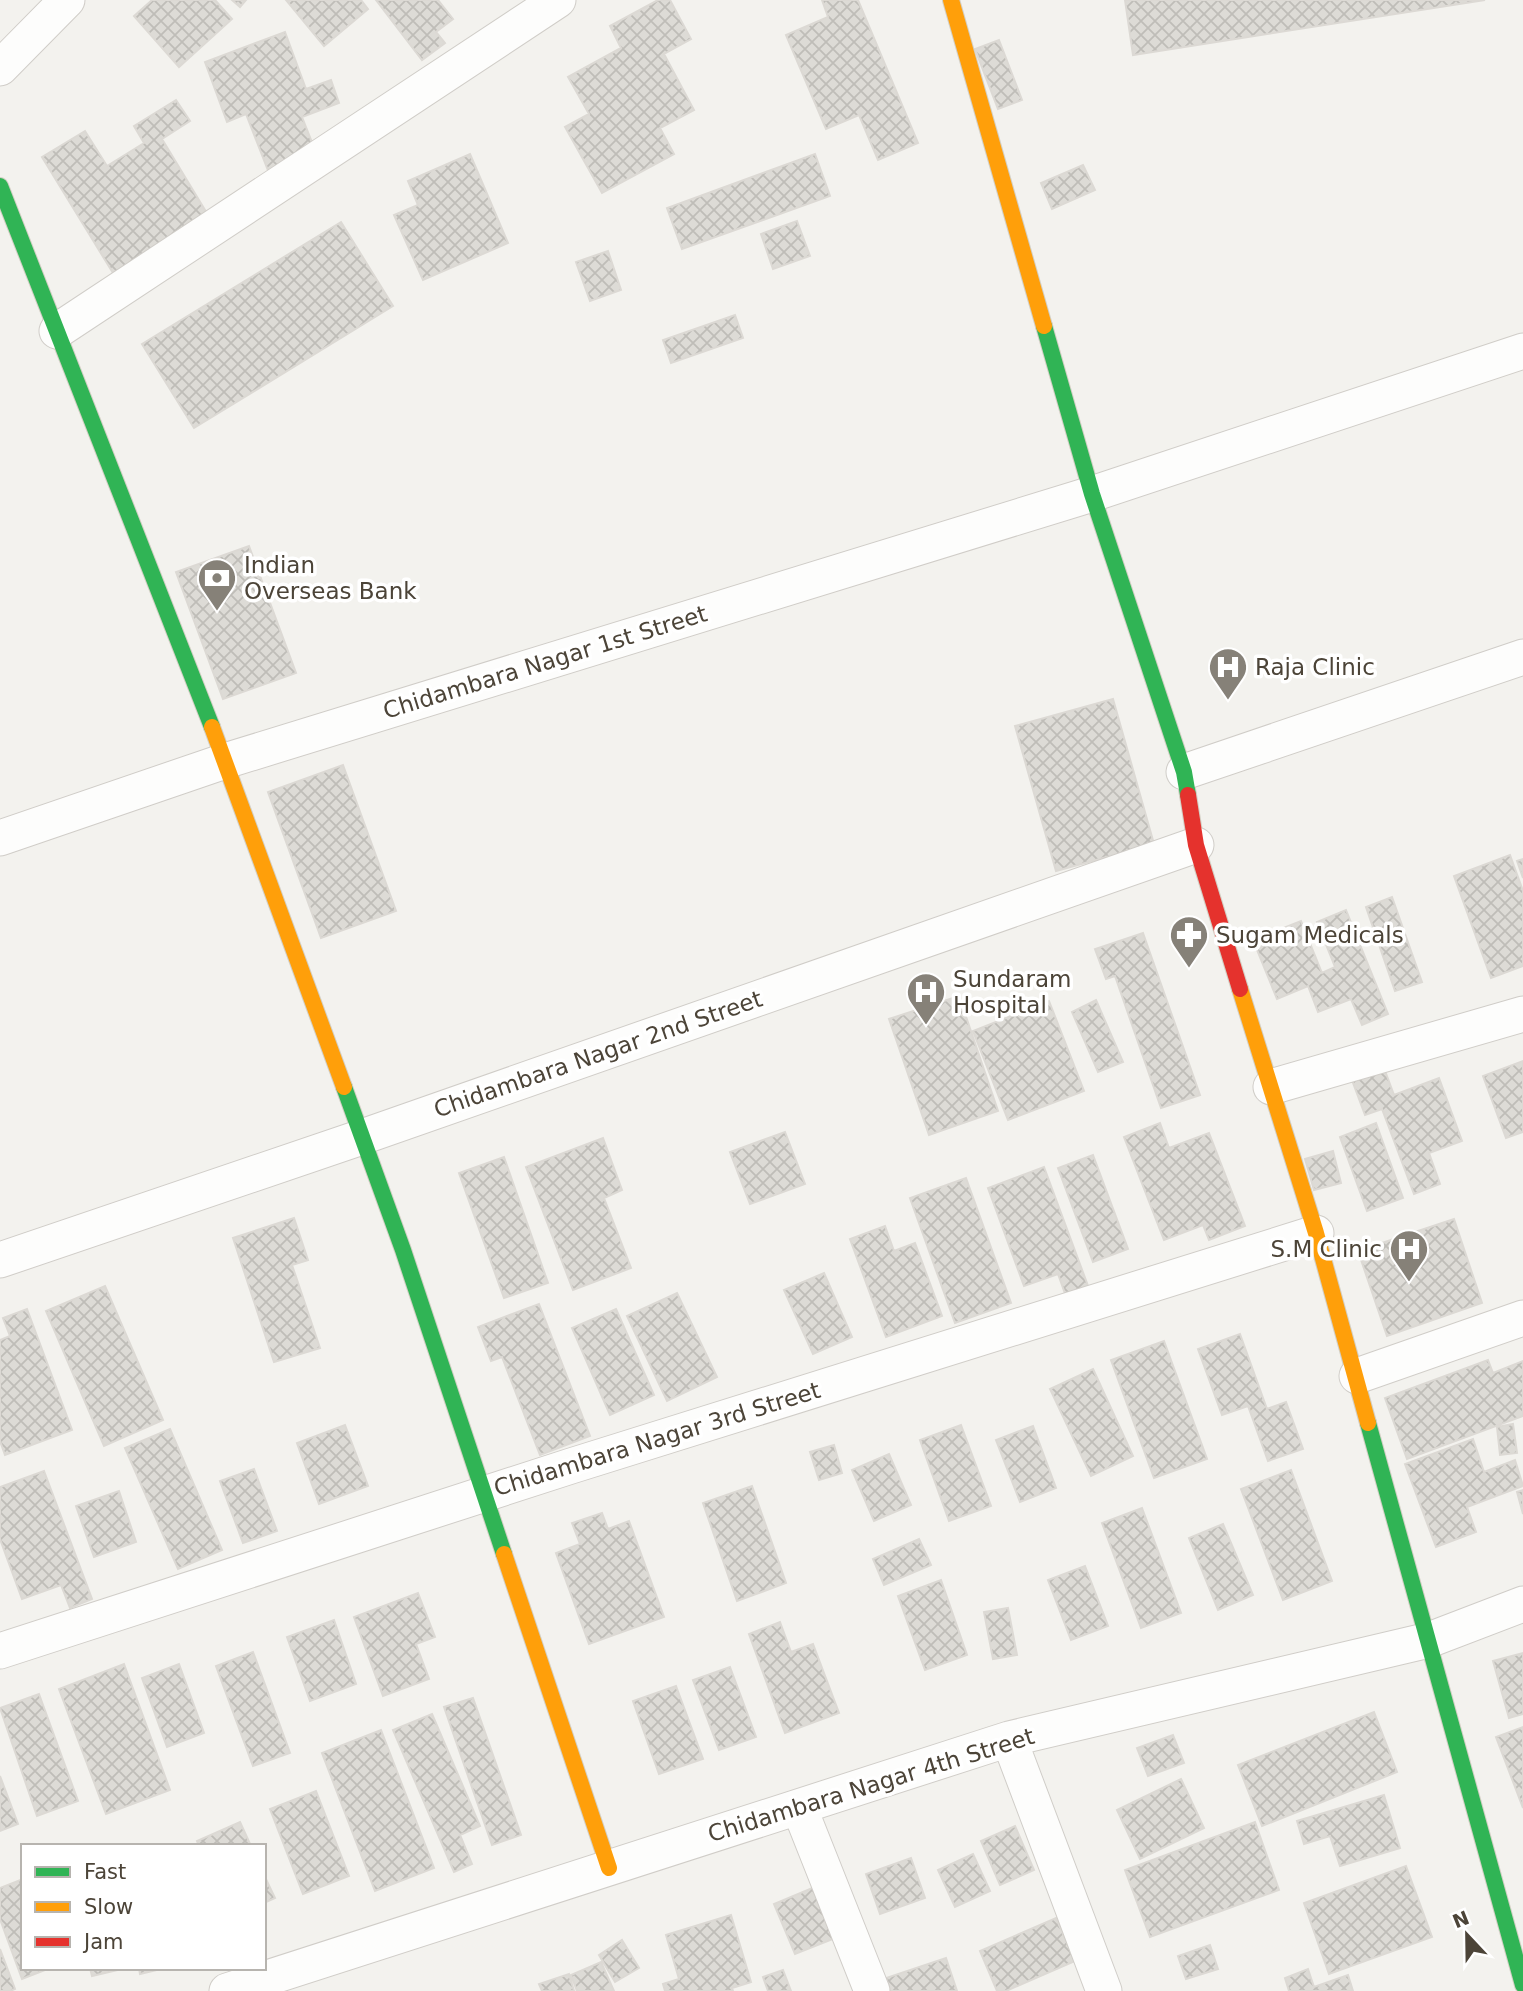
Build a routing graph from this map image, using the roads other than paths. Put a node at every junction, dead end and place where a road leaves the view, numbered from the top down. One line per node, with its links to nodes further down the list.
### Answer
1 (67, 0): 4 (street)
2 (558, 0): 6 (street)
3 (951, 0): 8 (main road)
4 (0, 68)
5 (0, 186): 6 (main road)
6 (57, 331): 10 (main road)
7 (1523, 351): 8 (street, Chidambara Nagar 1st Street)
8 (1092, 494): 10 (street, Chidambara Nagar 1st Street); 11 (main road)
9 (1523, 657): 11 (street)
10 (225, 761): 12 (street, Chidambara Nagar 1st Street); 16 (main road)
11 (1184, 772): 13 (main road)
12 (0, 838)
13 (1196, 845): 15 (main road); 16 (street, Chidambara Nagar 2nd Street)
14 (1523, 1014): 15 (street)
15 (1272, 1087): 17 (main road)
16 (362, 1137): 18 (street, Chidambara Nagar 2nd Street); 21 (main road)
17 (1316, 1233): 20 (main road); 21 (street, Chidambara Nagar 3rd Street)
18 (0, 1260)
19 (1523, 1318): 20 (street)
20 (1357, 1376): 23 (main road)
21 (485, 1493): 24 (street, Chidambara Nagar 3rd Street); 27 (main road)
22 (1523, 1604): 23 (street, Chidambara Nagar 4th Street)
23 (1429, 1640): 25 (street, Chidambara Nagar 4th Street); 28 (main road)
24 (0, 1651)
25 (1009, 1739): 26 (street, Chidambara Nagar 4th Street); 31 (street)
26 (799, 1807): 27 (street, Chidambara Nagar 4th Street); 30 (street)
27 (609, 1868): 29 (street, Chidambara Nagar 4th Street)
28 (1521, 1969)
29 (227, 1991)
30 (872, 1991)
31 (1104, 1991)

